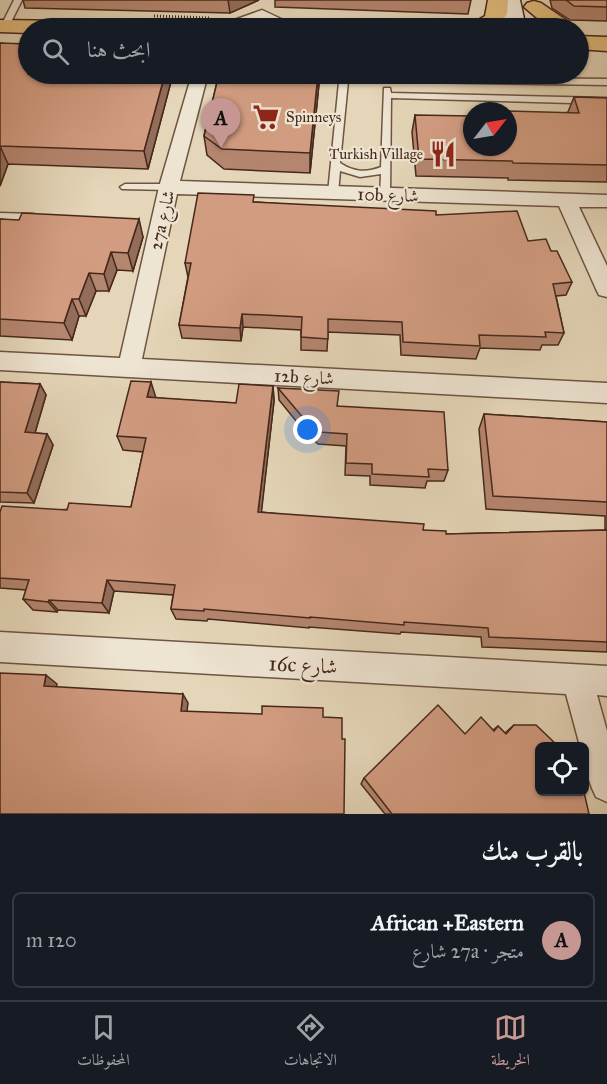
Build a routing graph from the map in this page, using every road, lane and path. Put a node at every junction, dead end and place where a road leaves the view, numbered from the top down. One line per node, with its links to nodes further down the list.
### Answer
1 (18, 0): 11 (lane)
2 (498, 0): 8 (main road)
3 (510, 0): 9 (street)
4 (533, 4): 10 (main road)
5 (263, 7): 6 (street); 7 (street)
6 (243, 18)
7 (277, 18)
8 (496, 18)
9 (514, 18)
10 (550, 18)
11 (2, 31): 12 (main road); 13 (main road)
12 (18, 31)
13 (18, 38)
14 (589, 82): 15 (lane)
15 (607, 82)
16 (197, 84): 24 (street, 27a شارع)
17 (343, 84): 21 (lane)
18 (387, 84): 19 (lane)
19 (387, 95): 20 (lane); 22 (lane)
20 (607, 101)
21 (337, 165): 22 (lane); 25 (lane)
22 (384, 169): 26 (lane)
23 (125, 187): 24 (lane)
24 (169, 187): 25 (street, 10b شارع); 33 (street, 27a شارع)
25 (333, 193): 26 (street, 10b شارع)
26 (385, 195): 27 (street, 10b شارع)
27 (566, 200): 28 (street, 10b شارع); 31 (street)
28 (607, 201)
29 (0, 216): 30 (lane)
30 (42, 218)
31 (607, 289)
32 (0, 361): 33 (street, 12b شارع)
33 (129, 368): 34 (street, 12b شارع)
34 (607, 393)
35 (0, 647): 36 (street, 16c شارع)
36 (577, 680): 37 (street, 16c شارع); 38 (street)
37 (607, 681)
38 (607, 786)

